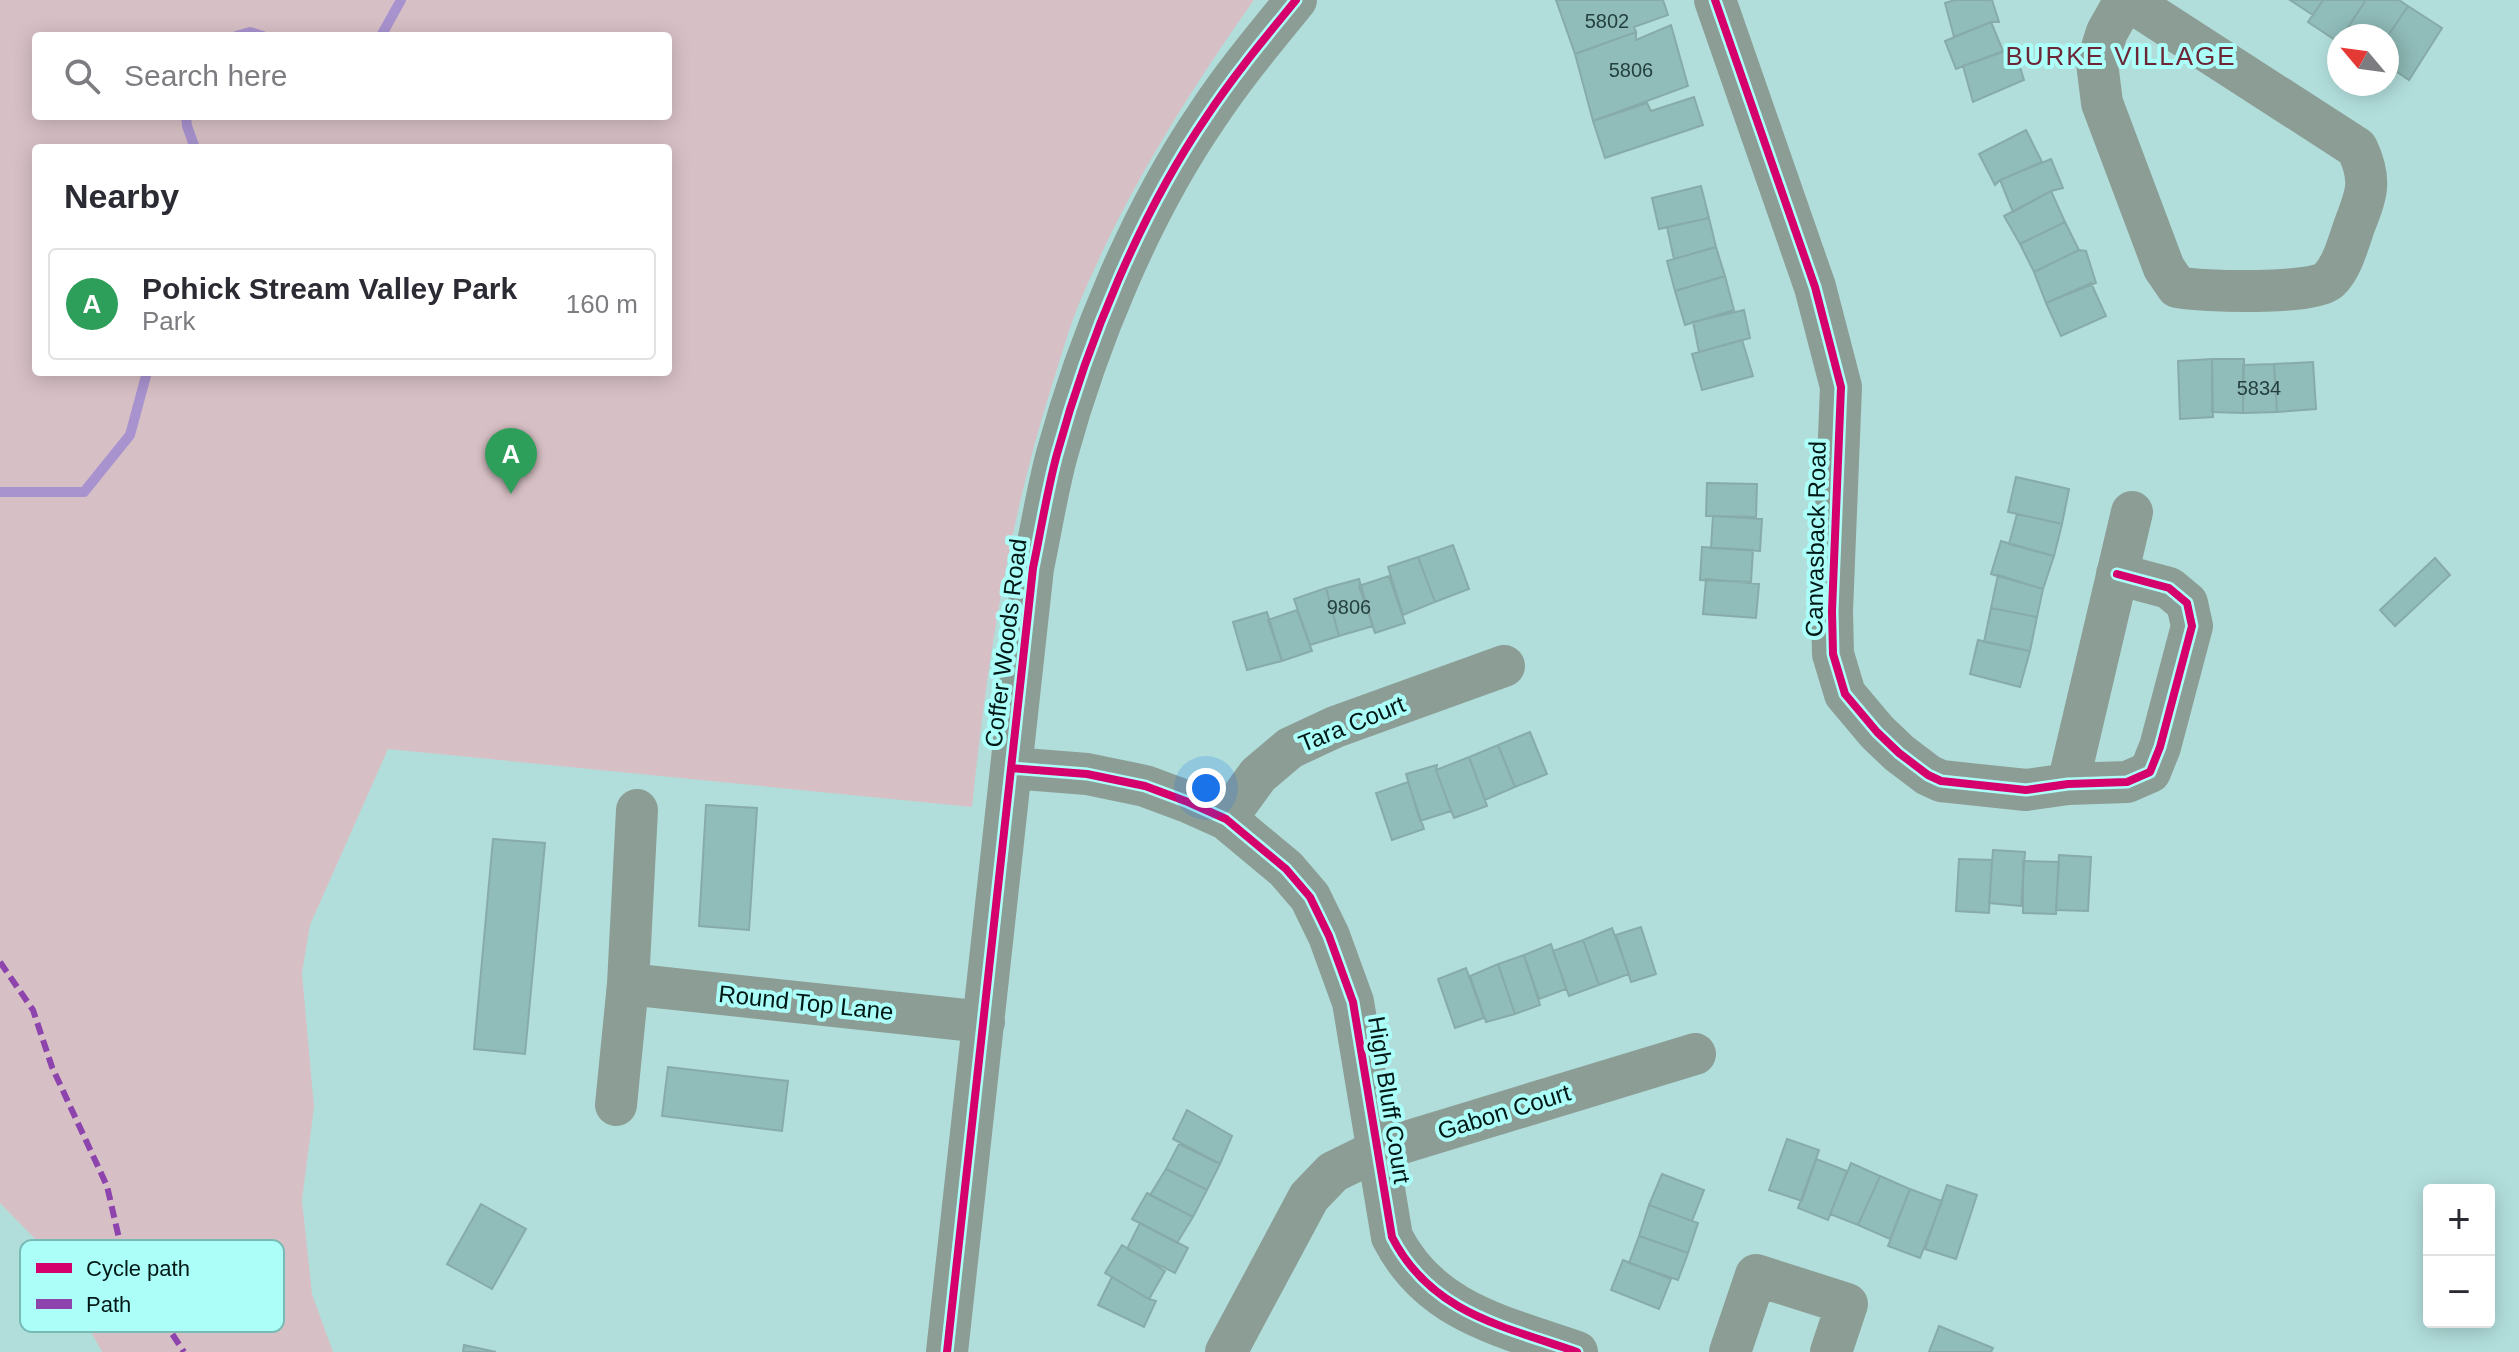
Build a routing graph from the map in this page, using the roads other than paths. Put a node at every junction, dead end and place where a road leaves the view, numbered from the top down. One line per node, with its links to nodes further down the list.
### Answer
1 (1296, 0): 7 (street, Coffer Woods Road)
2 (1715, 0): 8 (street, Canvasback Road)
3 (2127, 0): 3 (street)
4 (2132, 512): 5 (street)
5 (2117, 574): 8 (street); 8 (street, Canvasback Road)
6 (1504, 666): 10 (street, Tara Court)
7 (1011, 768): 10 (street, High Bluff Court); 12 (street, Coffer Woods Road)
8 (2068, 784)
9 (637, 810): 11 (street)
10 (1226, 819): 15 (street, High Bluff Court)
11 (628, 984): 12 (street, Round Top Lane); 14 (street)
12 (984, 1022): 16 (street, Coffer Woods Road)
13 (1695, 1054): 15 (street, Gabon Court)
14 (616, 1105)
15 (1376, 1151): 17 (street, Gabon Court); 18 (street, High Bluff Court)
16 (947, 1352)
17 (1226, 1352)
18 (1577, 1352)
19 (1730, 1352): 20 (street)
20 (1831, 1352)

